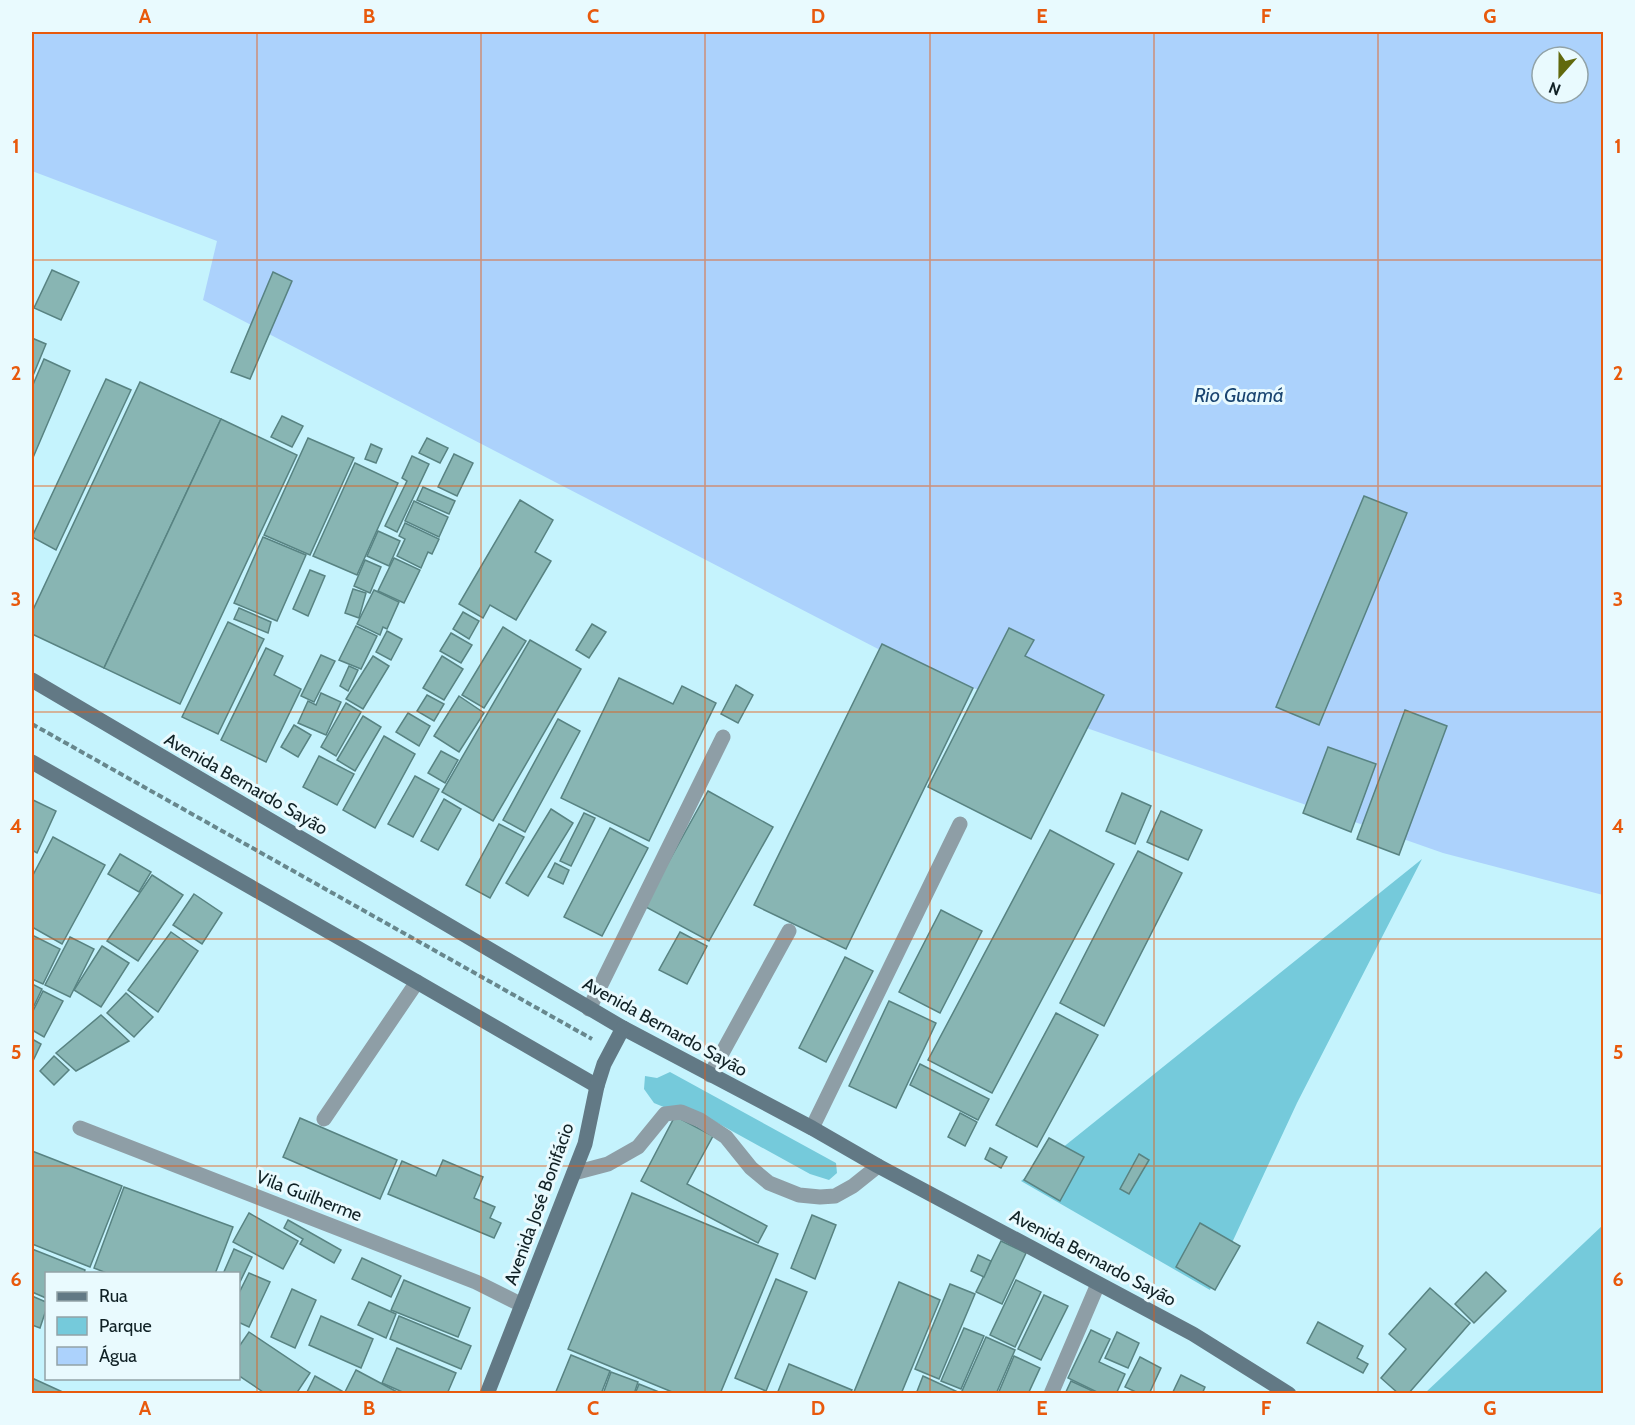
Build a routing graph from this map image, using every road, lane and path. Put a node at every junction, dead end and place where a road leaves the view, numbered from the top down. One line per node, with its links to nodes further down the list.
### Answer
1 (32, 680): 8 (main road, Avenida Bernardo Sayão)
2 (32, 724): 10 (path)
3 (723, 738): 8 (street)
4 (32, 762): 7 (main road)
5 (960, 824): 15 (street)
6 (789, 931): 11 (street)
7 (417, 982): 12 (main road); 13 (street)
8 (589, 1009): 9 (main road, Avenida Bernardo Sayão)
9 (623, 1028): 10 (main road, Avenida José Bonifácio); 11 (main road, Avenida Bernardo Sayão)
10 (611, 1050): 12 (main road, Avenida José Bonifácio)
11 (710, 1075): 15 (main road, Avenida Bernardo Sayão)
12 (597, 1086): 17 (main road, Avenida José Bonifácio)
13 (324, 1119)
14 (80, 1128): 19 (street, Vila Guilherme)
15 (812, 1128): 16 (main road, Avenida Bernardo Sayão)
16 (878, 1166): 17 (street); 18 (main road, Avenida Bernardo Sayão)
17 (574, 1173): 19 (main road, Avenida José Bonifácio)
18 (1098, 1284): 21 (street); 22 (main road, Avenida Bernardo Sayão)
19 (522, 1305): 20 (main road, Avenida José Bonifácio)
20 (487, 1394)
21 (1051, 1394)
22 (1289, 1394)

